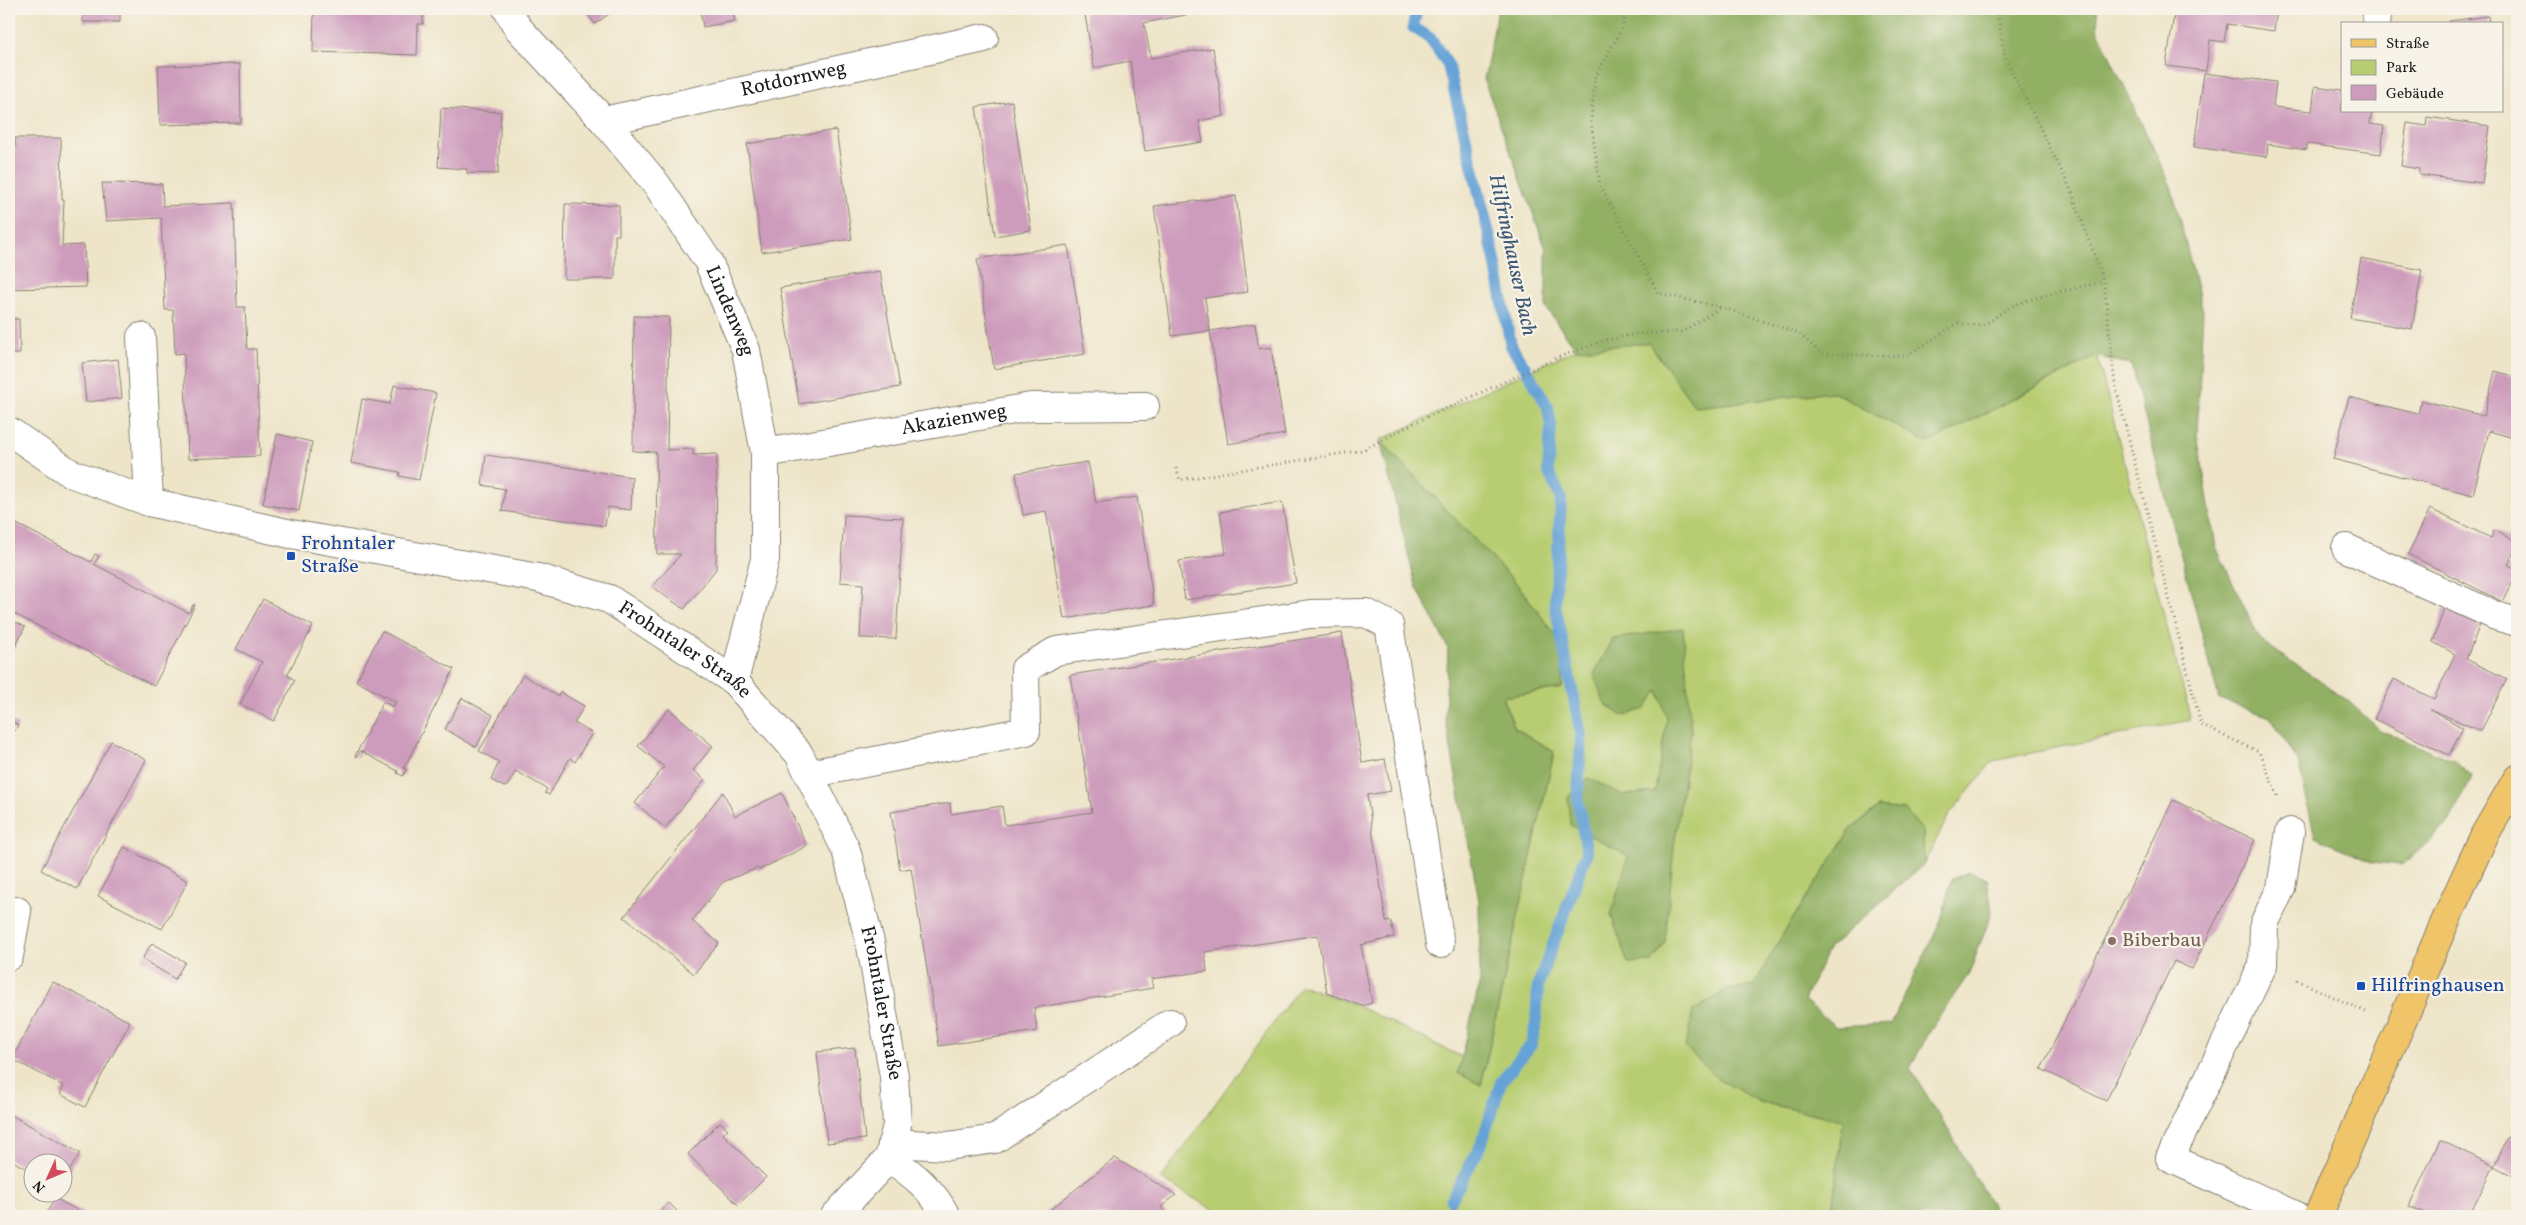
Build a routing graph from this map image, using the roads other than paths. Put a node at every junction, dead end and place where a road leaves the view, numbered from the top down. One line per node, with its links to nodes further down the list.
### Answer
1 (507, 9): 5 (street, Lindenweg)
2 (2378, 9): 3 (street)
3 (2376, 22)
4 (984, 38): 5 (street, Rotdornweg)
5 (604, 121): 9 (street, Lindenweg)
6 (141, 337): 10 (street)
7 (1145, 406): 9 (street, Akazienweg)
8 (9, 431): 10 (street, Frohntaler Straße)
9 (765, 453): 13 (street, Lindenweg)
10 (149, 502): 13 (street, Frohntaler Straße)
11 (2346, 548): 12 (street)
12 (2517, 622)
13 (734, 681): 14 (street, Frohntaler Straße)
14 (809, 774): 18 (street); 21 (street, Frohntaler Straße)
15 (2517, 779): 25 (main road)
16 (2290, 832): 24 (street)
17 (17, 911): 19 (street)
18 (1440, 944)
19 (9, 956)
20 (1170, 1023): 21 (street)
21 (891, 1151): 22 (street); 23 (street)
22 (835, 1216)
23 (946, 1216)
24 (2297, 1216)
25 (2318, 1216)

